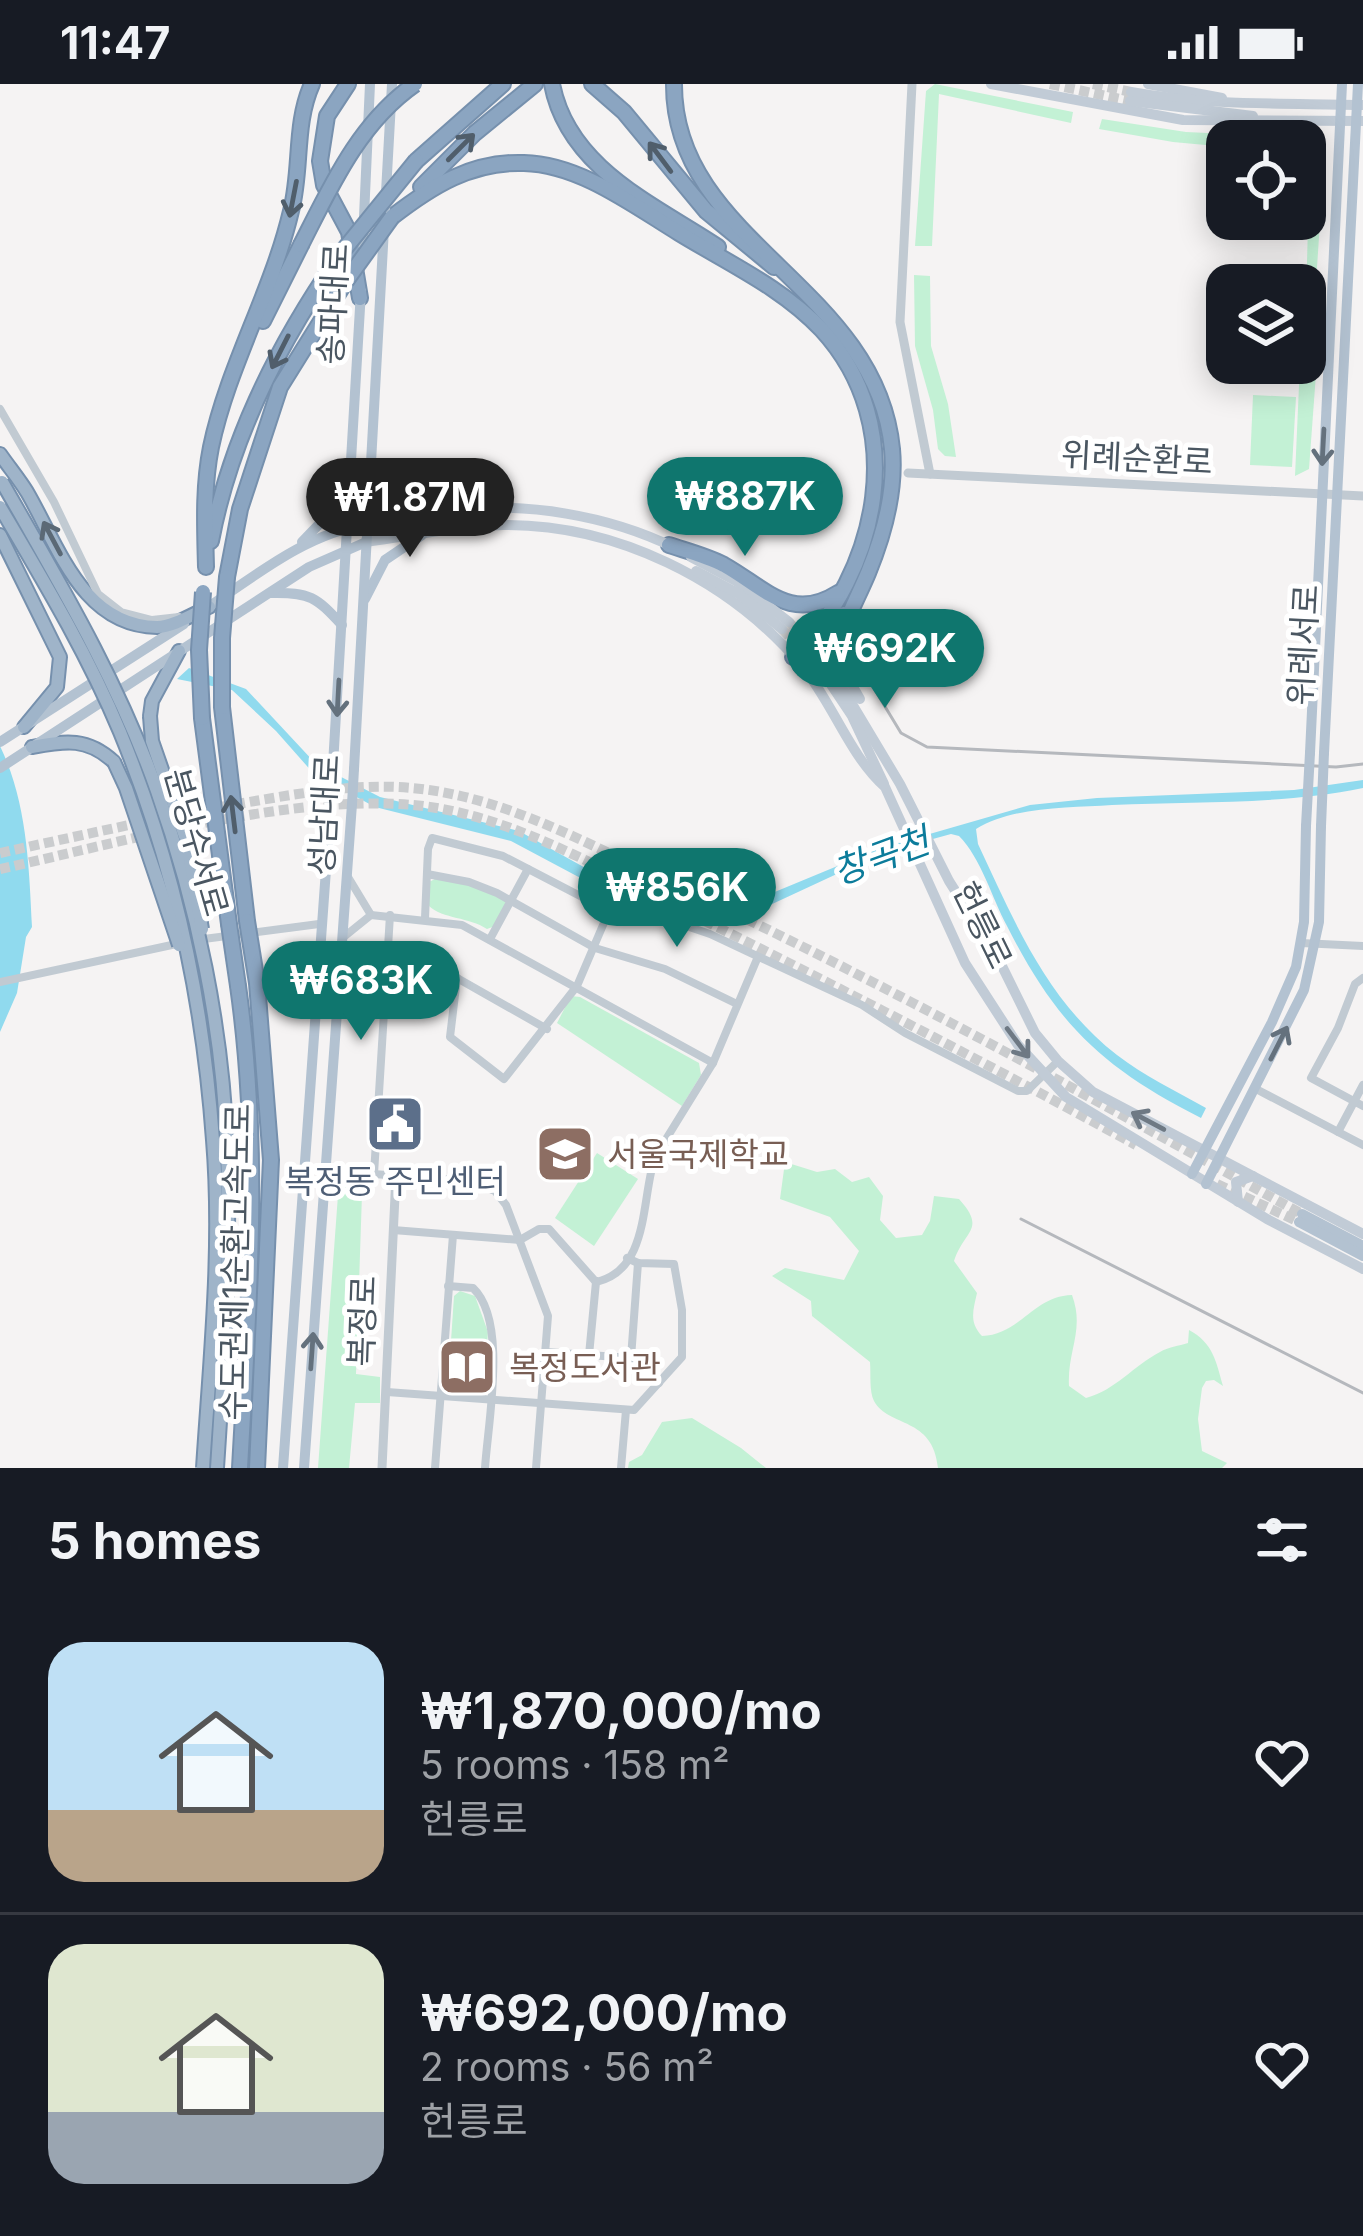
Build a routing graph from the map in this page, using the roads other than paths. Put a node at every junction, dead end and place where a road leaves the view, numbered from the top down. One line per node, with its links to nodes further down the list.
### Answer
1 (312, 84): 26 (highway, one-way to 26)
2 (348, 84): 24 (highway)
3 (370, 84): 24 (main road, 송파대로)
4 (392, 84): 29 (main road, 송파대로)
5 (415, 84): 26 (highway, bridge)
6 (503, 84): 47 (highway, 수도권제1순환고속도로, one-way to 47, bridge)
7 (535, 84): 22 (highway, 수도권제1순환고속도로, one-way to 7)
8 (552, 84): 25 (highway)
9 (592, 84): 23 (highway, one-way to 9)
10 (674, 84): 23 (highway)
11 (912, 84): 32 (street)
12 (991, 84): 19 (main road)
13 (1148, 84): 16 (main road)
14 (1342, 84): 17 (main road, 위례서로)
15 (1358, 84): 18 (main road, 위례서로)
16 (1232, 100): 17 (main road); 19 (main road)
17 (1341, 104): 18 (main road); 20 (main road, 위례서로)
18 (1361, 105): 21 (main road, 위례서로)
19 (1268, 119): 20 (main road)
20 (1340, 121): 21 (main road); 34 (main road, 위례서로, one-way to 34)
21 (1361, 122): 35 (main road, 위례서로)
22 (392, 217): 25 (highway); 128 (highway, 수도권제1순환고속도로, one-way to 22, bridge)
23 (807, 292): 49 (highway)
24 (360, 298): 30 (main road, 송파대로)
25 (804, 314): 49 (highway)
26 (235, 373): 47 (highway)
27 (0, 409): 52 (street)
28 (0, 454): 52 (highway, one-way to 28)
29 (371, 464): 38 (main road); 39 (main road, 송파대로)
30 (352, 466): 40 (main road, 송파대로); 44 (main road)
31 (908, 473): 32 (street, 위례순환로)
32 (930, 474): 34 (street, 위례순환로)
33 (1, 480): 84 (highway, 분당수서로, bridge)
34 (1321, 493): 35 (street, 위례순환로); 74 (main road, 위례서로, bridge)
35 (1337, 494): 36 (street, 위례순환로); 75 (main road, 위례서로, bridge)
36 (1363, 496)
37 (0, 506): 84 (highway, 분당수서로, bridge)
38 (452, 510): 39 (main road, 헌릉로); 46 (main road, 헌릉로)
39 (368, 524): 40 (main road, 헌릉로); 43 (main road, 성남대로)
40 (348, 527): 44 (main road, 헌릉로); 45 (main road, 성남대로)
41 (0, 535): 58 (highway)
42 (422, 535): 43 (main road, 헌릉로); 46 (main road, 헌릉로); 51 (main road)
43 (365, 542): 45 (main road, 헌릉로); 51 (main road, 성남대로)
44 (297, 548): 50 (main road, 헌릉로)
45 (346, 548): 48 (main road, 헌릉로); 53 (main road, 성남대로)
46 (663, 551): 49 (highway); 54 (main road); 56 (main road, 헌릉로)
47 (206, 567): 127 (highway, 수도권제1순환고속도로, bridge)
48 (268, 593): 53 (main road); 55 (main road, 헌릉로)
49 (849, 594): 56 (highway); 57 (highway)
50 (209, 608): 52 (highway); 58 (main road, 헌릉로)
51 (361, 608): 65 (main road, 성남대로, bridge)
52 (188, 616)
53 (342, 625): 71 (main road, 성남대로, one-way to 71, bridge)
54 (786, 626)
55 (179, 651): 60 (main road, 헌릉로); 84 (highway, bridge)
56 (801, 666): 57 (main road); 62 (main road, 헌릉로)
57 (830, 666): 62 (main road); 87 (main road, 헌릉로)
58 (24, 728): 59 (main road, 헌릉로)
59 (0, 742)
60 (32, 747): 61 (main road, 헌릉로); 84 (highway, bridge)
61 (0, 768)
62 (885, 787): 89 (main road, 헌릉로, one-way to 89)
63 (528, 868): 64 (street); 66 (street); 67 (street)
64 (427, 874): 66 (street); 70 (street)
65 (347, 878): 68 (street); 72 (main road, 성남대로)
66 (512, 902): 73 (street); 77 (street)
67 (609, 910): 77 (street); 78 (street)
68 (371, 915): 69 (street); 72 (street)
69 (391, 915): 70 (street); 79 (street)
70 (425, 918): 73 (street)
71 (319, 923): 82 (street); 97 (main road, 성남대로)
72 (344, 937): 98 (main road, 성남대로)
73 (490, 939): 83 (street)
74 (1301, 943): 75 (street); 95 (main road, 위례서로)
75 (1317, 944): 76 (street); 91 (main road, 위례서로, one-way to 75)
76 (1363, 946)
77 (595, 948): 83 (street); 85 (street)
78 (757, 959): 85 (street); 89 (street)
79 (387, 971): 80 (street); 99 (street)
80 (457, 979): 86 (street); 86 (street)
81 (1363, 979): 92 (street)
82 (0, 982)
83 (577, 986): 86 (street); 88 (street)
84 (202, 990): 125 (highway, 분당수서로, bridge); 126 (highway, 분당수서로, bridge)
85 (737, 1004): 88 (street)
86 (547, 1029)
87 (1058, 1061): 89 (street); 95 (main road, 헌릉로, one-way to 87)
88 (713, 1063): 111 (street)
89 (1044, 1074): 100 (main road, 헌릉로)
90 (1363, 1085): 92 (street)
91 (1256, 1089): 93 (street); 96 (main road, 위례서로)
92 (1359, 1103): 93 (street)
93 (1339, 1132): 94 (street)
94 (1363, 1145)
95 (1205, 1148): 96 (main road, 헌릉로); 100 (main road, 위례서로)
96 (1220, 1156): 102 (main road, 헌릉로); 103 (main road, 위례서로)
97 (304, 1169): 98 (street); 129 (main road, 성남대로)
98 (326, 1171): 99 (street); 130 (main road, 성남대로, one-way to 98)
99 (374, 1174): 101 (street)
100 (1192, 1174): 103 (main road, 헌릉로)
101 (396, 1175): 105 (street, 복정로); 108 (street)
102 (1256, 1175): 104 (main road); 107 (main road, 헌릉로)
103 (1206, 1184): 104 (main road, 헌릉로)
104 (1238, 1202): 113 (main road, 헌릉로)
105 (393, 1230): 106 (street); 120 (street, 복정로)
106 (453, 1234): 108 (street); 115 (street)
107 (1363, 1234)
108 (520, 1240): 114 (street); 116 (street)
109 (1363, 1246): 110 (main road)
110 (1363, 1256)
111 (627, 1258): 112 (street); 114 (street)
112 (638, 1263): 118 (street); 119 (street)
113 (1363, 1269)
114 (596, 1282): 117 (street)
115 (448, 1286): 121 (street); 122 (street)
116 (546, 1352): 117 (street); 123 (street)
117 (590, 1355): 118 (street)
118 (631, 1358): 119 (street)
119 (659, 1383): 124 (street)
120 (387, 1392): 121 (street); 131 (street, 복정로)
121 (440, 1396): 122 (street); 132 (street)
122 (489, 1399): 123 (street); 133 (street)
123 (542, 1403): 124 (street); 134 (street)
124 (626, 1410): 135 (street)
125 (202, 1468)
126 (218, 1468)
127 (241, 1468)
128 (257, 1468)
129 (283, 1468)
130 (304, 1468)
131 (382, 1468)
132 (435, 1468)
133 (485, 1468)
134 (536, 1468)
135 (621, 1468)

